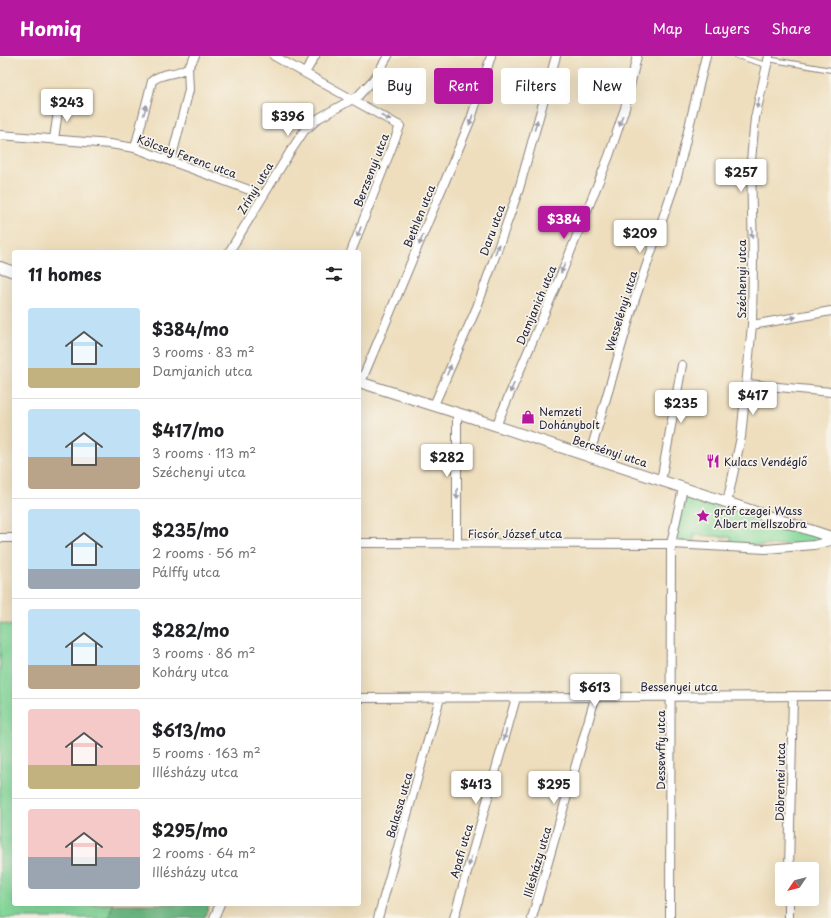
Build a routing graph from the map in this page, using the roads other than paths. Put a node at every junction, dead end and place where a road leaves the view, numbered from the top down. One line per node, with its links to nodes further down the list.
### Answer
1 (195, 56): 11 (street)
2 (274, 56): 13 (street)
3 (314, 56): 13 (street)
4 (388, 56): 14 (street, Zrínyi utca)
5 (491, 56): 28 (street, Bethlen utca, one-way to 28)
6 (556, 56): 32 (street, Daru utca, one-way to 6)
7 (637, 56): 34 (street, Damjanich utca, one-way to 34)
8 (706, 56): 35 (street, Wesselényi utca)
9 (737, 56): 10 (lane)
10 (768, 60): 12 (lane); 26 (street, Széchenyi utca, one-way to 26)
11 (188, 67): 18 (street, one-way to 11); 19 (street)
12 (831, 70)
13 (306, 73): 14 (street)
14 (352, 100): 20 (street, Zrínyi utca); 22 (street, Berzsenyi utca, one-way to 22)
15 (59, 104): 17 (street)
16 (0, 135): 17 (street, Kölcsey Ferenc utca)
17 (54, 139): 18 (street, Kölcsey Ferenc utca)
18 (135, 148): 19 (street, Kölcsey Ferenc utca)
19 (171, 160): 20 (street, Kölcsey Ferenc utca)
20 (263, 195): 21 (street, Zrínyi utca)
21 (230, 250)
22 (352, 250)
23 (0, 267): 24 (street)
24 (12, 271)
25 (831, 311): 26 (street, one-way to 25)
26 (752, 325): 30 (street, Széchenyi utca)
27 (682, 365): 36 (street)
28 (361, 380)
29 (361, 382): 32 (street, Bercsényi utca)
30 (747, 384): 31 (street); 38 (street, Széchenyi utca)
31 (831, 392)
32 (434, 406): 33 (street, Bercsényi utca)
33 (457, 413): 34 (street, Bercsényi utca); 44 (street, one-way to 44)
34 (496, 426): 35 (street, Bercsényi utca)
35 (589, 457): 36 (street, Bercsényi utca)
36 (661, 480): 37 (street, Bercsényi utca)
37 (684, 488): 38 (street, Bercsényi utca); 45 (street, Dessewffy utca)
38 (728, 503): 39 (street, Bercsényi utca)
39 (831, 537)
40 (0, 538): 41 (street)
41 (12, 538)
42 (831, 541): 45 (street)
43 (361, 543): 44 (street, Ficsór József utca)
44 (456, 543): 45 (street, Ficsór József utca)
45 (672, 544): 48 (street, Dessewffy utca)
46 (793, 696): 47 (street, Bessenyei utca); 48 (street, Bessenyei utca); 53 (street, Döbrentei utca)
47 (831, 696)
48 (671, 697): 52 (street, Bessenyei utca); 60 (street, Dessewffy utca)
49 (361, 698): 50 (street, Bessenyei utca)
50 (440, 698): 51 (street, Bessenyei utca); 57 (street, Balassa utca)
51 (516, 698): 52 (street, Bessenyei utca); 58 (street, Apafi utca, one-way to 58)
52 (595, 698): 59 (street, Illésházy utca)
53 (789, 862)
54 (219, 906): 56 (street)
55 (789, 906): 61 (street)
56 (214, 918)
57 (378, 918)
58 (454, 918)
59 (532, 918)
60 (670, 918)
61 (788, 918)

